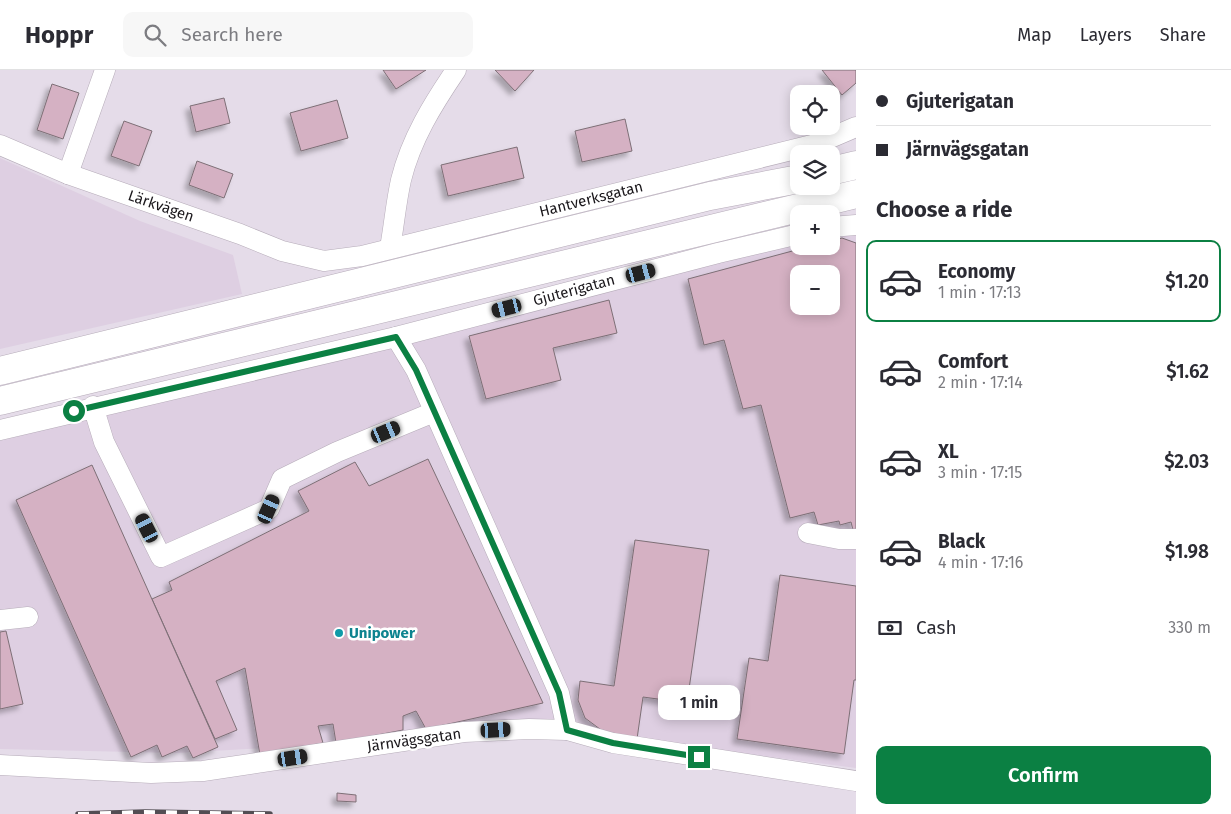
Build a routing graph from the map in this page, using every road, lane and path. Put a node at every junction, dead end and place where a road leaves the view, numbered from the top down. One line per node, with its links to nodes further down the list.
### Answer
1 (105, 70): 7 (street)
2 (456, 70): 13 (street)
3 (856, 127): 13 (street, Hantverksgatan)
4 (0, 145): 7 (street, Lärkvägen)
5 (856, 165): 6 (highway)
6 (840, 169)
7 (68, 174): 14 (street, Lärkvägen)
8 (790, 181): 16 (highway)
9 (856, 194): 17 (highway)
10 (856, 225): 11 (street)
11 (840, 226)
12 (790, 236): 15 (street, Gjuterigatan)
13 (390, 248): 14 (street, Hantverksgatan)
14 (324, 261)
15 (396, 337): 18 (street, Gjuterigatan); 19 (street)
16 (0, 371)
17 (0, 401)
18 (93, 406): 19 (street); 20 (street, Gjuterigatan)
19 (434, 412): 25 (street)
20 (0, 430)
21 (808, 533): 22 (street)
22 (856, 539)
23 (28, 617): 24 (street)
24 (0, 620)
25 (567, 730): 26 (street, Järnvägsgatan); 27 (street, Järnvägsgatan)
26 (0, 765)
27 (856, 780)

